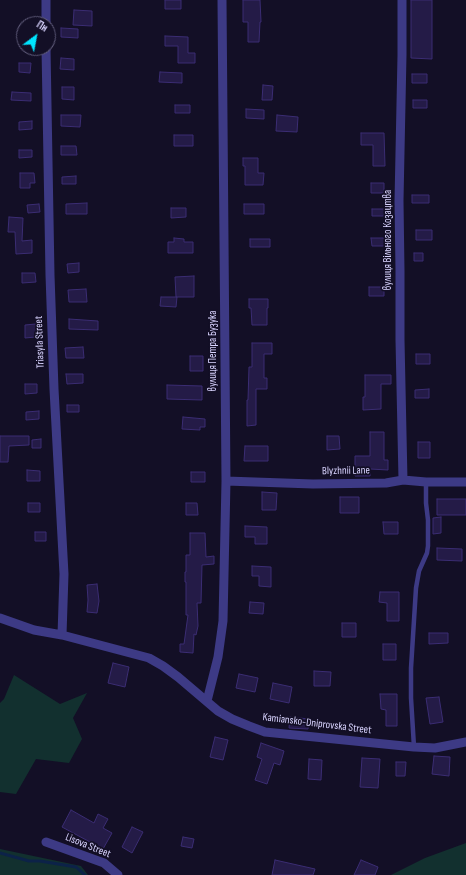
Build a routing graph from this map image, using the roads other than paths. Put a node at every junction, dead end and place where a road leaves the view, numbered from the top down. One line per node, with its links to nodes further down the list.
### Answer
1 (46, 0): 4 (street)
2 (222, 0): 7 (street, вулиця Петра Бузука)
3 (402, 0): 6 (street, вулиця Вільного Козацтва)
4 (46, 16)
5 (46, 56): 11 (street, Triasyla Street)
6 (403, 480): 7 (street, Blyzhnii Lane); 8 (street, Blyzhnii Lane)
7 (226, 481): 12 (street, вулиця Петра Бузука)
8 (426, 482): 9 (street, Blyzhnii Lane); 14 (lane)
9 (466, 482)
10 (0, 618): 11 (street, Kamiansko-Dniprovska Street)
11 (62, 636): 12 (street, Kamiansko-Dniprovska Street)
12 (207, 701): 14 (street, Kamiansko-Dniprovska Street)
13 (466, 742): 14 (street, Kamiansko-Dniprovska Street)
14 (414, 747)
15 (46, 842): 16 (street, Lisova Street)
16 (118, 875)

